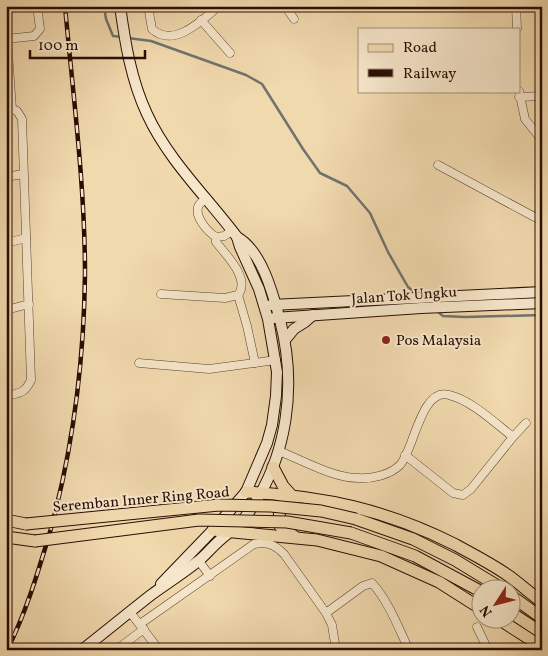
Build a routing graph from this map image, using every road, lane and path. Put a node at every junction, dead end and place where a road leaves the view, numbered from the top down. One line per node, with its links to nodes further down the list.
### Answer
1 (37, 6): 10 (street)
2 (120, 6): 19 (main road)
3 (148, 6): 8 (street)
4 (219, 6): 8 (street)
5 (285, 6): 7 (street)
6 (516, 6): 9 (street)
7 (294, 19)
8 (201, 20): 11 (street)
9 (517, 28)
10 (7, 39): 14 (street)
11 (230, 53)
12 (519, 94): 13 (street); 15 (street)
13 (542, 96)
14 (9, 109): 17 (street)
15 (542, 140)
16 (438, 165): 20 (street)
17 (23, 174): 18 (street); 23 (street)
18 (6, 177)
19 (206, 199): 21 (main road); 22 (street)
20 (542, 221)
21 (235, 234): 22 (street); 32 (main road); 33 (main road)
22 (216, 237): 27 (street)
23 (26, 238): 24 (street); 31 (street)
24 (6, 243)
25 (542, 292): 28 (main road, Jalan Tok Ungku)
26 (160, 294): 27 (street)
27 (238, 295): 40 (street)
28 (435, 302): 29 (main road); 30 (main road, Jalan Tok Ungku)
29 (420, 303): 32 (main road); 35 (main road, Jalan Tok Ungku)
30 (542, 303)
31 (28, 304): 34 (street); 41 (street)
32 (276, 304): 33 (main road); 36 (main road)
33 (265, 306): 36 (main road)
34 (6, 310)
35 (313, 315): 36 (main road, Jalan Tok Ungku); 37 (main road)
36 (274, 318): 37 (main road); 38 (main road)
37 (285, 340): 44 (main road)
38 (276, 360): 40 (street); 47 (main road)
39 (139, 363): 40 (street)
40 (255, 363)
41 (6, 396)
42 (526, 423): 43 (street)
43 (513, 437): 45 (street); 45 (street)
44 (279, 450): 45 (street); 46 (main road)
45 (405, 455)
46 (273, 467): 48 (main road); 49 (main road)
47 (246, 492): 48 (main road); 51 (main road)
48 (261, 493): 49 (main road); 52 (main road)
49 (292, 496): 54 (main road); 64 (main road)
50 (6, 520): 59 (main road, Seremban Inner Ring Road, bridge)
51 (213, 530): 52 (main road); 61 (main road)
52 (228, 532): 54 (main road); 57 (main road)
53 (6, 537): 55 (main road, Seremban Inner Ring Road)
54 (296, 538): 62 (main road)
55 (35, 541): 56 (main road); 60 (main road, Seremban Inner Ring Road, bridge)
56 (6, 543)
57 (199, 561): 58 (street); 61 (main road)
58 (210, 576): 66 (street); 69 (street)
59 (484, 578)
60 (470, 586)
61 (152, 594): 65 (main road)
62 (470, 602)
63 (520, 602): 67 (main road)
64 (542, 602)
65 (130, 612): 69 (street); 73 (main road)
66 (326, 613): 78 (street); 79 (street)
67 (542, 618)
68 (520, 619): 72 (main road)
69 (142, 626): 76 (street); 77 (street)
70 (477, 628): 80 (street)
71 (513, 628): 74 (main road)
72 (542, 633)
73 (96, 646): 75 (main road)
74 (542, 646)
75 (82, 650)
76 (116, 650)
77 (159, 650)
78 (336, 650)
79 (409, 650)
80 (488, 650)

